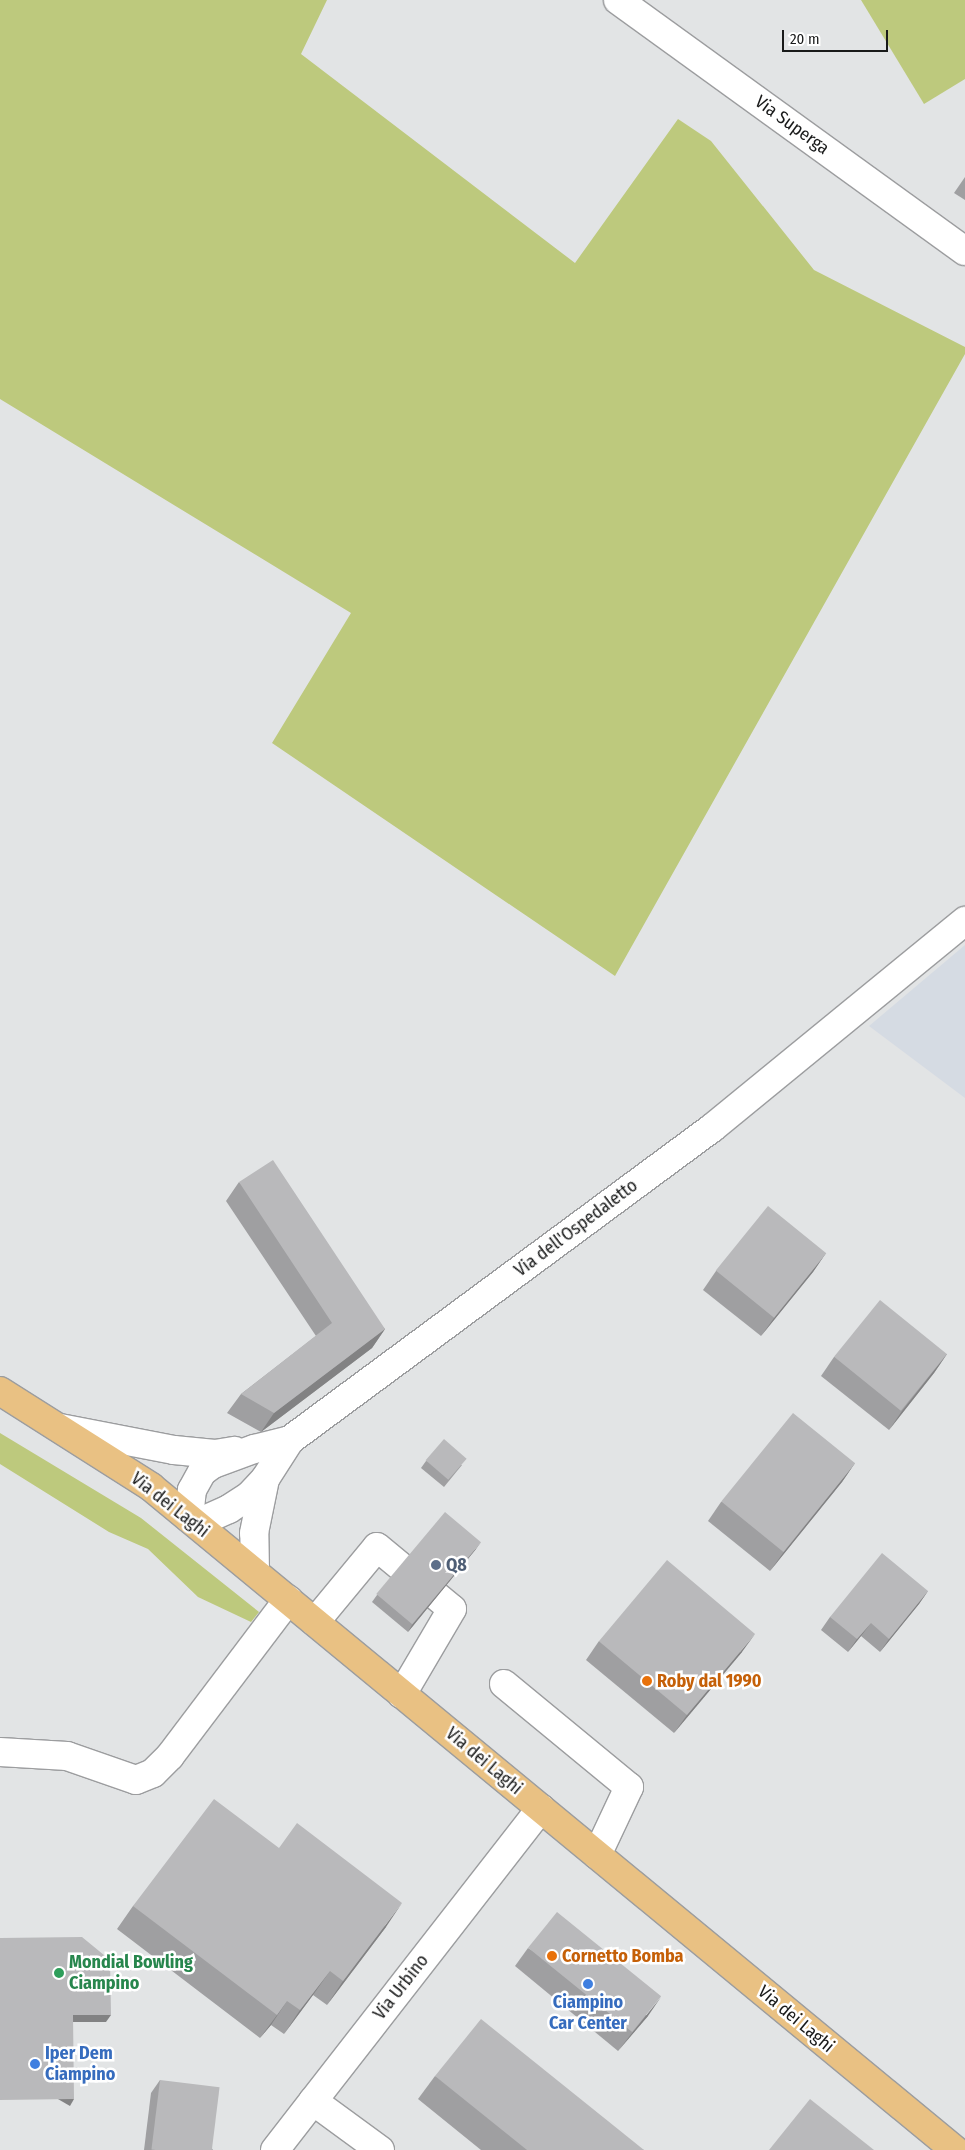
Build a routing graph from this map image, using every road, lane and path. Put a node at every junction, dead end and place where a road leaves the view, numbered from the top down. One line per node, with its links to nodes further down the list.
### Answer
1 (618, 0): 2 (street, Via Superga)
2 (965, 250)
3 (965, 921): 6 (street, Via dell'Ospedaletto)
4 (0, 1391): 5 (main road, Via dei Laghi)
5 (58, 1428): 7 (street); 9 (main road, Via dei Laghi)
6 (290, 1440): 7 (street); 8 (street, Via dell'Ospedaletto)
7 (254, 1449): 9 (street)
8 (265, 1479): 9 (street); 10 (street, Via dell'Ospedaletto)
9 (188, 1518): 10 (main road, Via dei Laghi)
10 (255, 1572): 11 (main road, Via dei Laghi)
11 (288, 1600): 12 (main road, Via dei Laghi); 15 (street)
12 (315, 1622): 14 (main road, Via dei Laghi); 14 (street)
13 (504, 1684): 17 (street)
14 (402, 1694): 16 (main road, Via dei Laghi)
15 (0, 1752)
16 (540, 1808): 17 (main road, Via dei Laghi); 18 (street, Via Urbino)
17 (598, 1855): 21 (main road, Via dei Laghi)
18 (313, 2101): 19 (street, Via Urbino); 20 (street)
19 (275, 2150)
20 (380, 2150)
21 (955, 2150)

